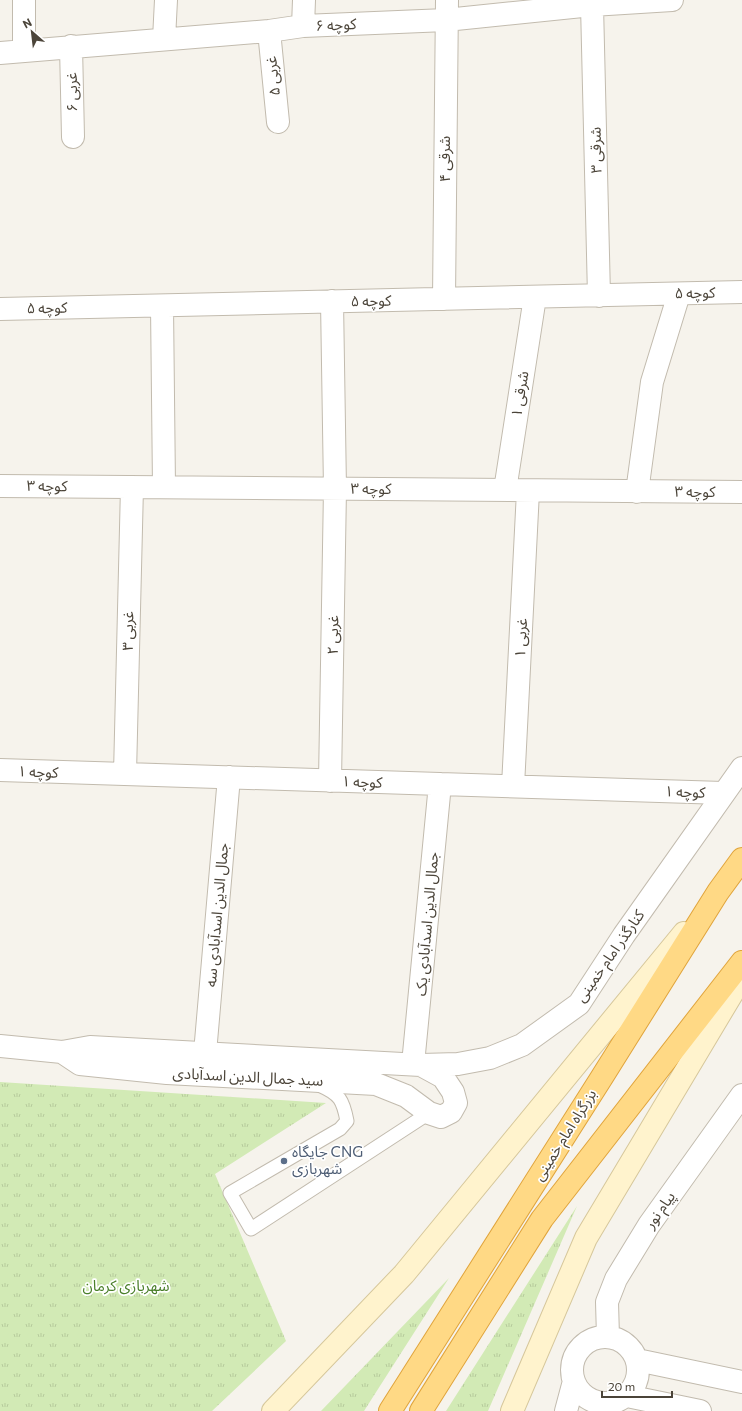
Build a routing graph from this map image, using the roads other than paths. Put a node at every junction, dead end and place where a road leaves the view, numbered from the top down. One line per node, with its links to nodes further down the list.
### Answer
1 (24, 0): 12 (street)
2 (166, 0): 10 (street)
3 (304, 0): 8 (street)
4 (672, 0): 5 (street, کوچه ۶)
5 (636, 1): 6 (street, کوچه ۶)
6 (592, 5): 7 (street, کوچه ۶); 18 (street, شرقی ۳)
7 (446, 10): 8 (street, کوچه ۶); 20 (street, شرقی ۴)
8 (303, 26): 9 (street, کوچه ۶)
9 (269, 31): 10 (street, کوچه ۶); 14 (street, غربی ۵)
10 (164, 39): 11 (street, کوچه ۶)
11 (71, 46): 12 (street, کوچه ۶); 15 (street, غربی ۶)
12 (24, 51): 13 (street, کوچه ۶)
13 (0, 53)
14 (278, 122)
15 (73, 137)
16 (742, 292): 17 (street, کوچه ۵)
17 (679, 294): 18 (street, کوچه ۵); 30 (street)
18 (599, 296): 19 (street, کوچه ۵)
19 (535, 297): 20 (street, کوچه ۵); 28 (street, شرقی ۱)
20 (444, 299): 21 (street, کوچه ۵)
21 (332, 302): 22 (street, کوچه ۵); 27 (street, غربی ۲)
22 (162, 306): 23 (street, کوچه ۵); 26 (street)
23 (0, 309)
24 (0, 486): 25 (street, کوچه ۳)
25 (132, 487): 26 (street, کوچه ۳); 34 (street, غربی ۳)
26 (164, 487): 27 (street, کوچه ۳)
27 (335, 489): 28 (street, کوچه ۳); 36 (street, غربی ۲)
28 (504, 490): 29 (street, کوچه ۳)
29 (528, 490): 30 (street, کوچه ۳); 38 (street, غربی ۱)
30 (637, 492): 31 (street, کوچه ۳)
31 (742, 492)
32 (742, 768): 39 (street, کنارگذر امام خمینی)
33 (0, 770): 34 (street, کوچه ۱)
34 (125, 774): 35 (street, کوچه ۱)
35 (229, 778): 36 (street, کوچه ۱); 47 (street, جمال الدین اسدآبادی سه)
36 (330, 781): 37 (street, کوچه ۱)
37 (440, 784): 38 (street, کوچه ۱); 48 (street, جمال الدین اسدآبادی یک)
38 (513, 786): 39 (street, کوچه ۱)
39 (723, 793): 48 (street, کنارگذر امام خمینی)
40 (742, 848): 42 (highway)
41 (742, 859): 42 (highway, بزرگراه امام خمینی)
42 (718, 892): 58 (main road); 59 (highway, بزرگراه امام خمینی)
43 (742, 962): 60 (highway, بزرگراه امام خمینی)
44 (742, 977): 61 (main road)
45 (0, 1046): 46 (street, سید جمال الدین اسدآبادی)
46 (62, 1052): 47 (street, سید جمال الدین اسدآبادی); 49 (street, سید جمال الدین اسدآبادی)
47 (204, 1053): 48 (street, سید جمال الدین اسدآبادی)
48 (417, 1064): 51 (street)
49 (310, 1082): 51 (street, سید جمال الدین اسدآبادی); 51 (lane)
50 (742, 1095): 52 (street, پیام نور)
51 (429, 1113)
52 (608, 1337): 53 (street); 54 (street)
53 (637, 1360): 55 (street); 56 (street)
54 (574, 1381): 57 (street); 62 (street)
55 (742, 1382)
56 (627, 1396): 57 (street); 63 (street)
57 (602, 1407)
58 (273, 1411)
59 (390, 1411)
60 (421, 1411)
61 (512, 1411)
62 (566, 1411)
63 (700, 1411)

